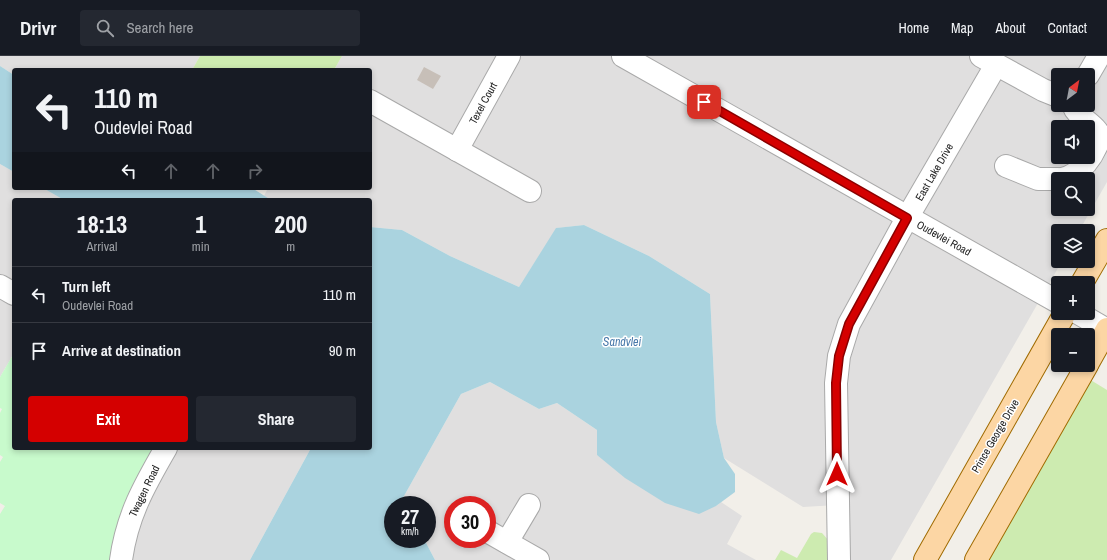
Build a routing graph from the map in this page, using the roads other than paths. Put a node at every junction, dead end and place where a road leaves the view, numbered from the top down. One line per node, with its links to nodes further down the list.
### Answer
1 (509, 56): 9 (street, Texel Court)
2 (622, 56): 14 (street, Oudevlei Road)
3 (1099, 56): 5 (street)
4 (989, 60): 6 (street); 14 (street, East Lake Drive)
5 (1092, 68)
6 (1051, 93)
7 (372, 102): 9 (street)
8 (1077, 112): 11 (street)
9 (456, 150): 13 (street)
10 (1006, 166): 12 (street)
11 (1076, 172)
12 (1051, 179)
13 (530, 191)
14 (907, 218): 19 (street, Oudevlei Road); 31 (street, East Lake Drive)
15 (1107, 240): 16 (main road)
16 (1086, 276)
17 (0, 286): 18 (street)
18 (12, 293)
19 (1051, 298)
20 (1061, 320): 32 (main road, Prince George Drive)
21 (1091, 320): 22 (street)
22 (1107, 329): 23 (main road)
23 (1095, 350)
24 (1082, 372): 33 (main road)
25 (165, 450): 29 (street, Twagen Road)
26 (529, 505): 28 (street)
27 (496, 536): 28 (street)
28 (507, 542): 30 (street)
29 (122, 560)
30 (538, 560)
31 (839, 560)
32 (925, 560)
33 (976, 560)

